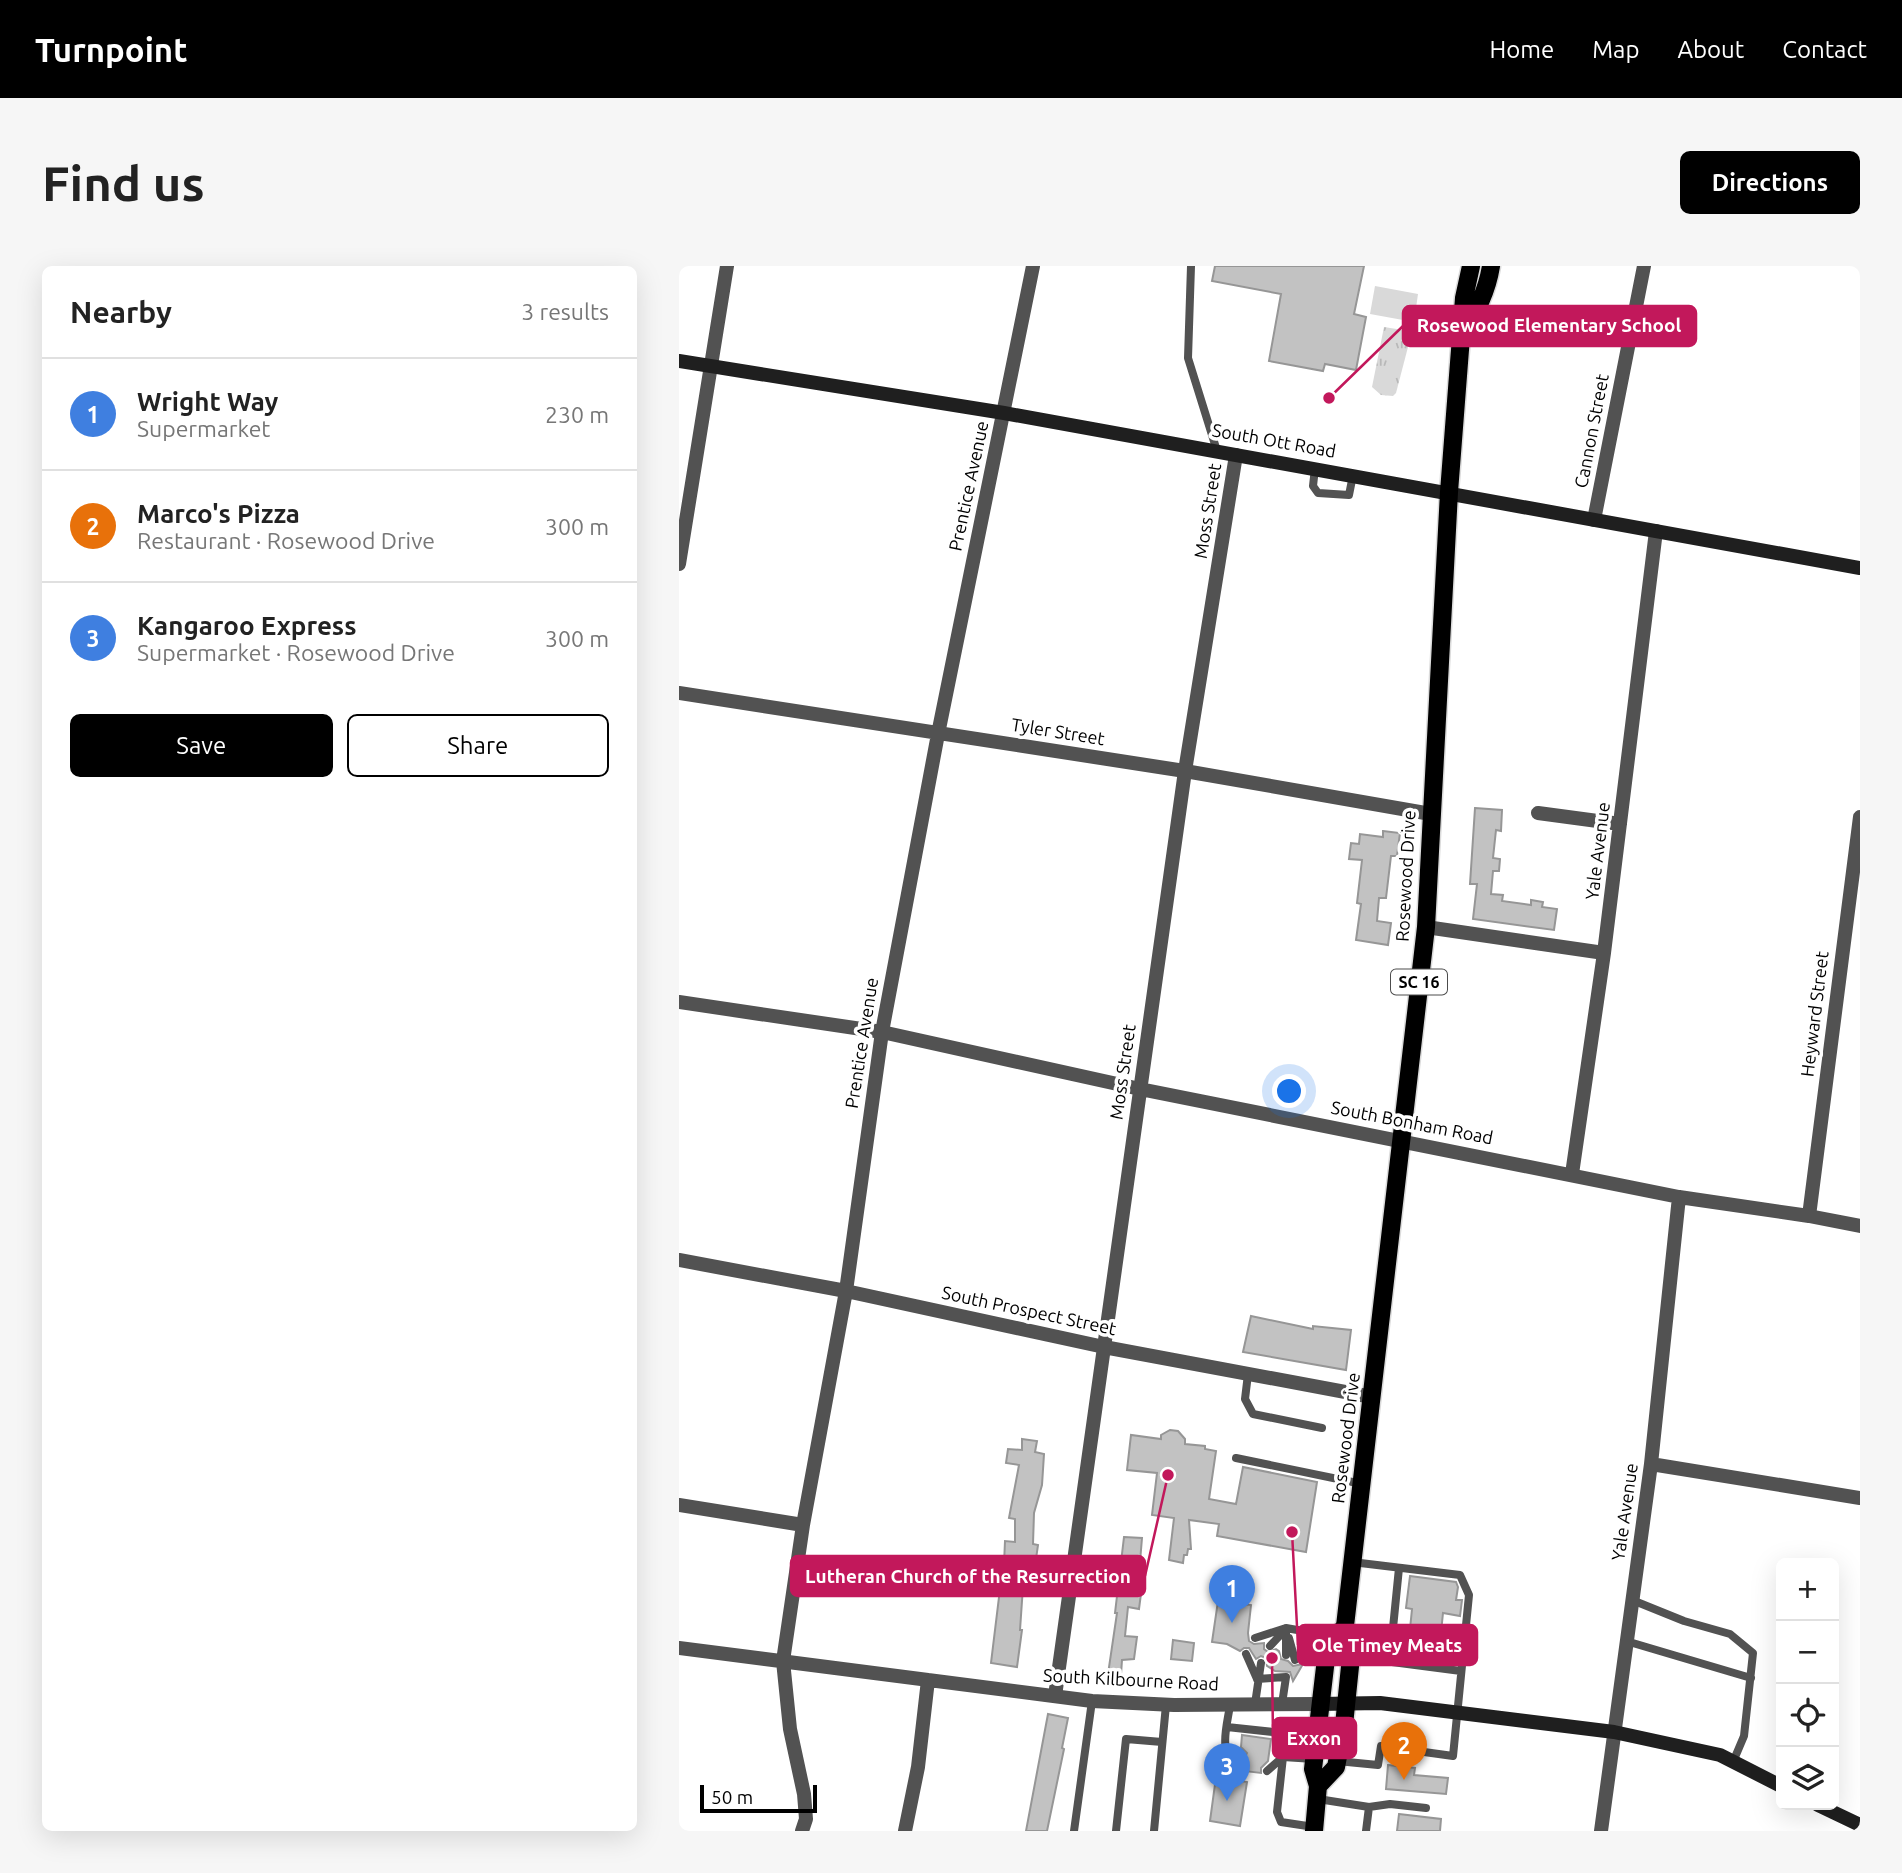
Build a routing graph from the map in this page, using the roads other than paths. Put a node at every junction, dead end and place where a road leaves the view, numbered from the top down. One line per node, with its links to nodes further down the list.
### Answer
1 (727, 266): 9 (street)
2 (1033, 266): 10 (street, Prentice Avenue)
3 (1191, 266): 11 (lane)
4 (1471, 266): 7 (main road, Rosewood Drive / SC 16)
5 (1491, 266): 7 (main road, Rosewood Drive / SC 16)
6 (1643, 266): 16 (street, Cannon Street)
7 (1462, 335): 15 (main road, Rosewood Drive / SC 16)
8 (679, 361): 9 (street, South Ott Road)
9 (711, 366): 10 (street, South Ott Road); 18 (street)
10 (1004, 413): 11 (street, South Ott Road); 21 (street, Prentice Avenue)
11 (1217, 451): 12 (street, South Ott Road)
12 (1236, 455): 13 (street, South Ott Road); 22 (street, Moss Street)
13 (1315, 468): 14 (street, South Ott Road); 14 (lane)
14 (1353, 475): 15 (street, South Ott Road)
15 (1449, 492): 16 (street, South Ott Road); 24 (main road, Rosewood Drive / SC 16)
16 (1594, 520): 17 (street, South Ott Road)
17 (1656, 531): 19 (street, South Ott Road); 26 (street, Yale Avenue)
18 (679, 564)
19 (1860, 568)
20 (679, 693): 21 (street, Tyler Street)
21 (938, 734): 22 (street, Tyler Street); 30 (street, Prentice Avenue)
22 (1185, 771): 24 (street, Tyler Street); 31 (street, Moss Street)
23 (1538, 813): 26 (street)
24 (1431, 814): 27 (main road, Rosewood Drive / SC 16)
25 (1860, 817): 35 (street, Heyward Street)
26 (1620, 824): 28 (street, Yale Avenue)
27 (1426, 927): 28 (street); 32 (main road, Rosewood Drive / SC 16)
28 (1604, 953): 33 (street, Yale Avenue)
29 (679, 1002): 30 (street, South Bonham Road)
30 (882, 1032): 31 (street, South Bonham Road); 38 (street, Prentice Avenue)
31 (1140, 1089): 32 (street, South Bonham Road); 39 (street, Moss Street)
32 (1400, 1141): 33 (street, South Bonham Road); 41 (main road, Rosewood Drive / SC 16)
33 (1572, 1174): 34 (street, South Bonham Road)
34 (1679, 1197): 35 (street, South Bonham Road); 44 (street, Yale Avenue)
35 (1809, 1216): 36 (street, South Bonham Road)
36 (1860, 1226)
37 (679, 1260): 38 (street, South Prospect Street)
38 (846, 1291): 39 (street, South Prospect Street); 48 (street, Prentice Avenue)
39 (1104, 1348): 40 (street, South Prospect Street); 69 (street, Moss Street)
40 (1248, 1374): 41 (street, South Prospect Street); 42 (lane)
41 (1372, 1397): 45 (main road, Rosewood Drive / SC 16)
42 (1322, 1428)
43 (1235, 1458): 45 (lane)
44 (1651, 1464): 46 (street); 51 (street, Yale Avenue)
45 (1361, 1484): 49 (main road, Rosewood Drive / SC 16)
46 (1860, 1498)
47 (679, 1505): 48 (street)
48 (803, 1525): 62 (street, Prentice Avenue)
49 (1352, 1562): 50 (lane); 53 (main road, Rosewood Drive / SC 16)
50 (1399, 1568): 55 (lane); 64 (lane)
51 (1632, 1600): 56 (street, Yale Avenue); 66 (lane)
52 (1286, 1628): 53 (lane); 54 (lane); 57 (lane); 60 (lane); 61 (lane)
53 (1341, 1631): 55 (lane); 71 (main road, Rosewood Drive / SC 16); 74 (main road, Rosewood Drive / SC 16)
54 (1255, 1638)
55 (1392, 1638): 64 (lane)
56 (1626, 1641): 66 (lane); 79 (street, Yale Avenue)
57 (1270, 1646)
58 (679, 1648): 62 (street, South Kilbourne Road)
59 (1246, 1654): 67 (lane)
60 (1286, 1655)
61 (1296, 1660)
62 (783, 1661): 68 (street, South Kilbourne Road); 97 (street, Prentice Avenue)
63 (1261, 1663): 67 (lane)
64 (1461, 1671): 77 (lane)
65 (1277, 1672): 67 (lane)
66 (1751, 1678): 87 (lane)
67 (1257, 1679): 72 (lane); 73 (lane)
68 (928, 1680): 69 (street, South Kilbourne Road); 98 (street)
69 (1055, 1696): 70 (street, South Kilbourne Road)
70 (1092, 1701): 75 (street, South Kilbourne Road); 99 (lane)
71 (1347, 1703): 74 (street, South Kilbourne Road); 77 (street, South Kilbourne Road); 86 (main road, Rosewood Drive / SC 16)
72 (1255, 1704): 73 (street, South Kilbourne Road); 76 (street, South Kilbourne Road)
73 (1282, 1704): 74 (street, South Kilbourne Road)
74 (1319, 1704): 85 (main road, Rosewood Drive / SC 16)
75 (1166, 1705): 76 (street, South Kilbourne Road); 80 (lane)
76 (1230, 1705): 78 (lane)
77 (1457, 1713): 79 (street, South Kilbourne Road); 86 (lane)
78 (1227, 1727): 81 (lane); 84 (lane)
79 (1614, 1732): 87 (street, South Kilbourne Road); 103 (street, Yale Avenue)
80 (1162, 1742): 100 (lane); 101 (lane)
81 (1224, 1751): 82 (lane); 88 (lane)
82 (1240, 1753)
83 (1269, 1756): 84 (lane)
84 (1283, 1757): 85 (lane); 89 (lane); 96 (lane)
85 (1314, 1759): 91 (main road, Rosewood Drive / SC 16)
86 (1337, 1761): 91 (main road, Rosewood Drive / SC 16)
87 (1733, 1762): 90 (street, South Kilbourne Road)
88 (1239, 1767)
89 (1267, 1770)
90 (1776, 1784)
91 (1318, 1793): 92 (lane); 96 (main road, Rosewood Drive / SC 16)
92 (1369, 1807): 93 (lane); 102 (lane)
93 (1426, 1808)
94 (1828, 1810): 95 (street)
95 (1860, 1825)
96 (1314, 1829)
97 (802, 1831)
98 (905, 1831)
99 (1074, 1831)
100 (1117, 1831)
101 (1154, 1831)
102 (1366, 1831)
103 (1601, 1831)

